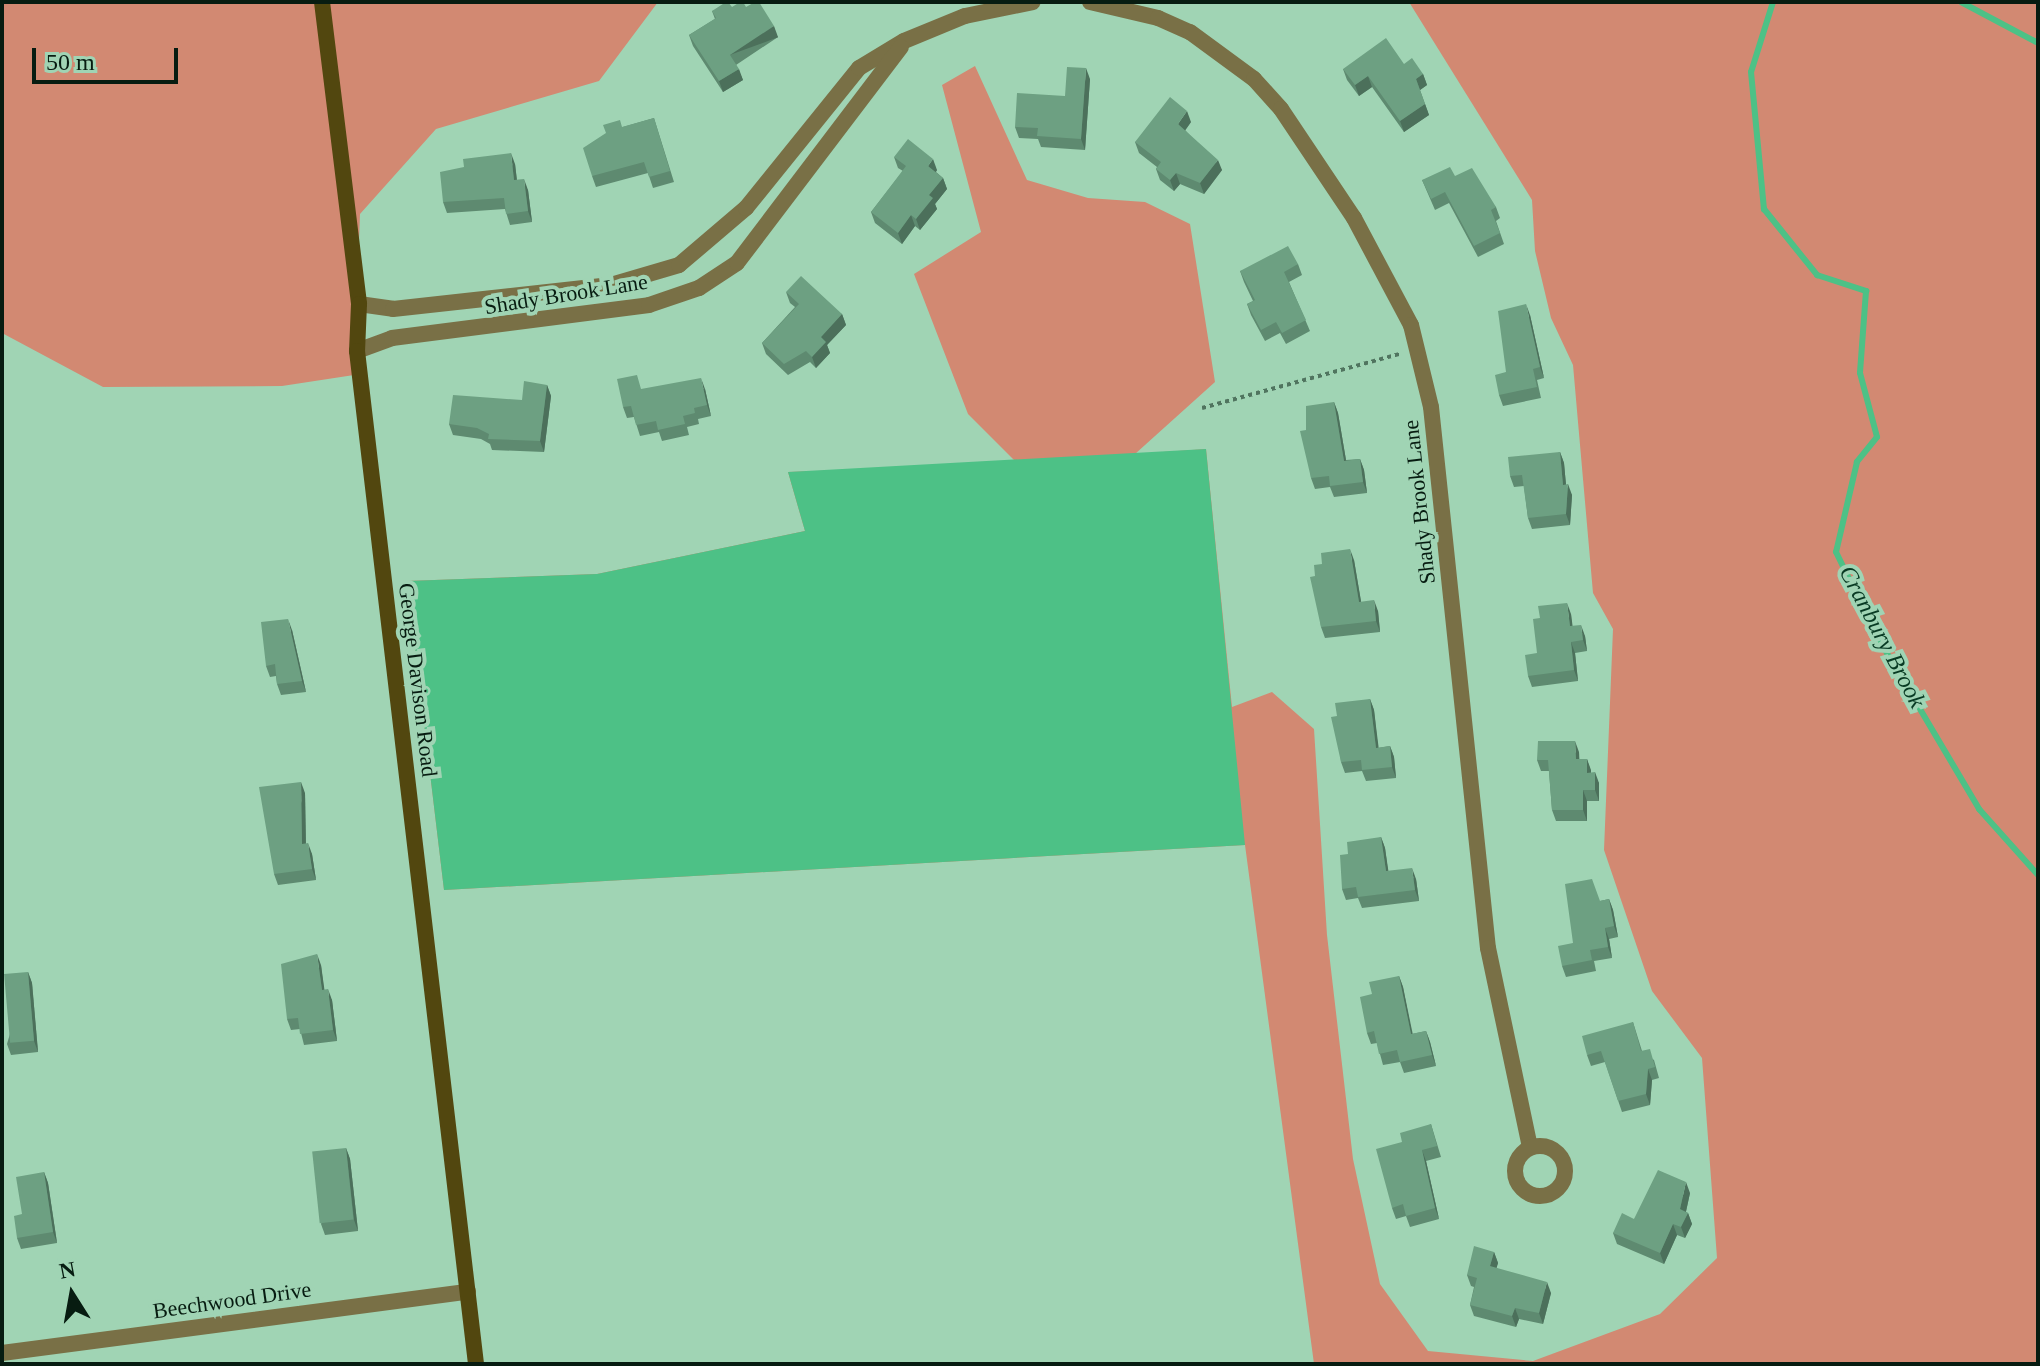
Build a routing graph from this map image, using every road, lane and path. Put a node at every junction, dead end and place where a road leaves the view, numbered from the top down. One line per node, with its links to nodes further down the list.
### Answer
1 (322, 2): 8 (street, George Davison Road)
2 (1033, 2): 4 (street, Shady Brook Lane)
3 (1090, 2): 13 (street, Shady Brook Lane)
4 (904, 41): 5 (street, Shady Brook Lane); 6 (street, Shady Brook Lane)
5 (767, 185): 6 (street); 7 (street, Shady Brook Lane)
6 (787, 201): 9 (street, Shady Brook Lane)
7 (568, 289): 8 (street, Shady Brook Lane); 9 (street)
8 (359, 304): 10 (street, George Davison Road)
9 (572, 317): 10 (street, Shady Brook Lane)
10 (357, 351): 14 (street, George Davison Road)
11 (1402, 353): 12 (path)
12 (1202, 408)
13 (1530, 1147)
14 (468, 1292): 15 (street, Beechwood Drive); 16 (street, George Davison Road)
15 (2, 1353)
16 (476, 1364)

